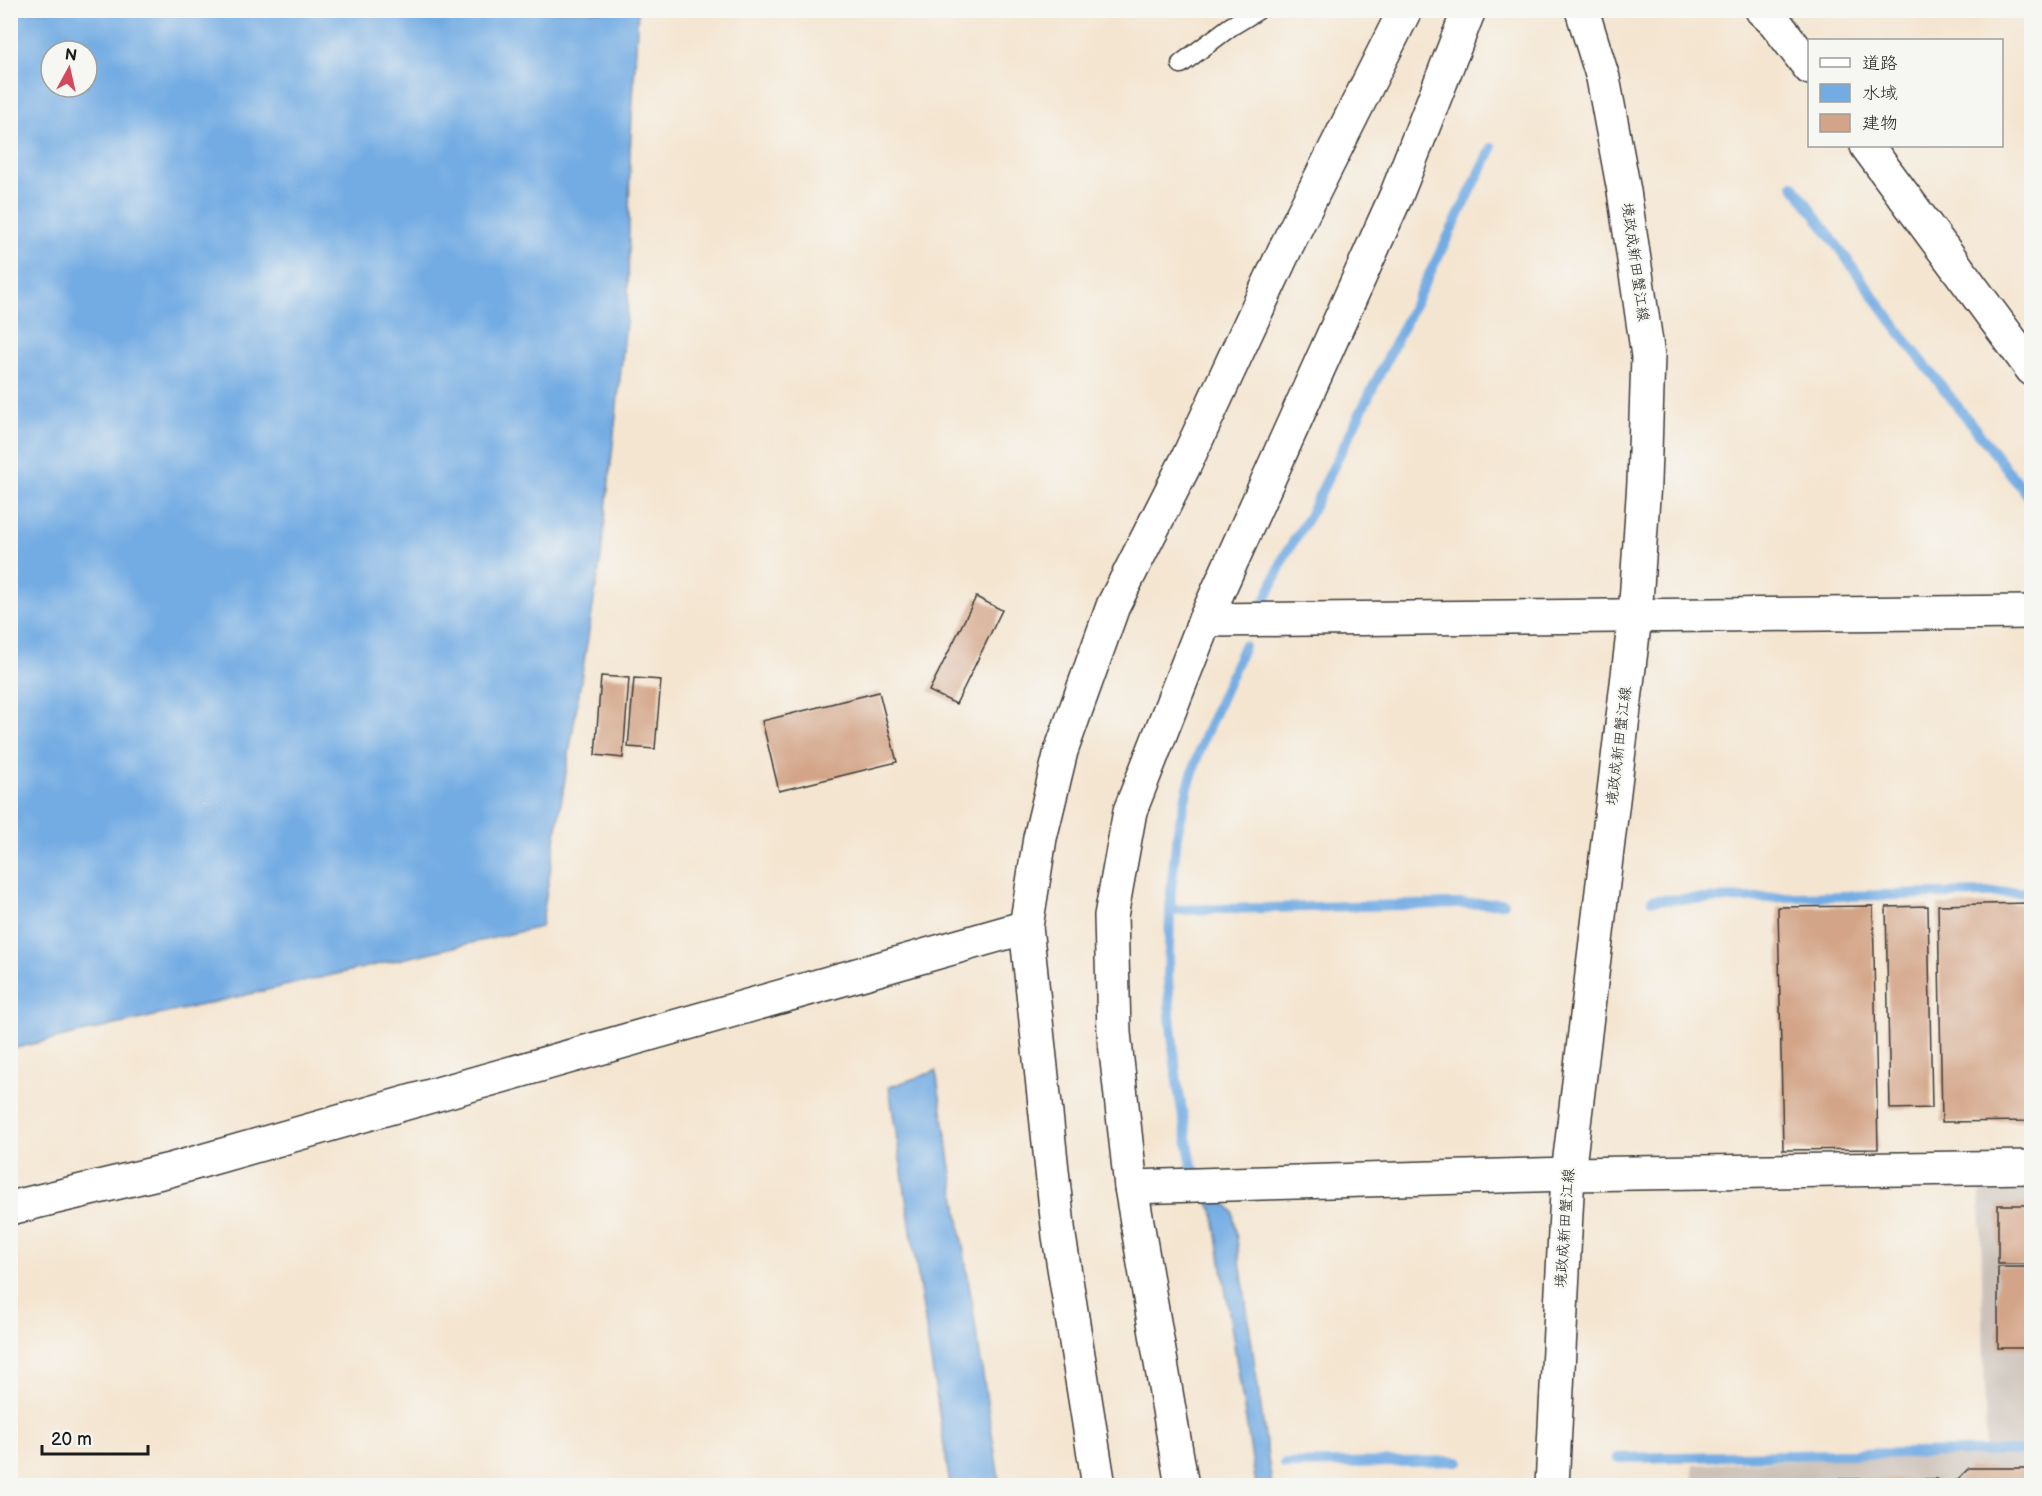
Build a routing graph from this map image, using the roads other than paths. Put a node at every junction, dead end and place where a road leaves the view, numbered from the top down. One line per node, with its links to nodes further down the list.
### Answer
1 (1258, 10): 6 (lane)
2 (1405, 10): 13 (street)
3 (1469, 10): 12 (street)
4 (1582, 10): 11 (street, 境政成新田蟹江線)
5 (1761, 10): 7 (street)
6 (1181, 64)
7 (1808, 67)
8 (1867, 147): 9 (street)
9 (2031, 369)
10 (2031, 612): 11 (street)
11 (1635, 617): 12 (street); 15 (street, 境政成新田蟹江線)
12 (1205, 620): 16 (street)
13 (1026, 927): 17 (street); 18 (street)
14 (2031, 1167): 15 (street)
15 (1568, 1174): 16 (street); 20 (street, 境政成新田蟹江線)
16 (1131, 1187): 19 (street)
17 (10, 1208)
18 (1099, 1485)
19 (1182, 1485)
20 (1552, 1485)

